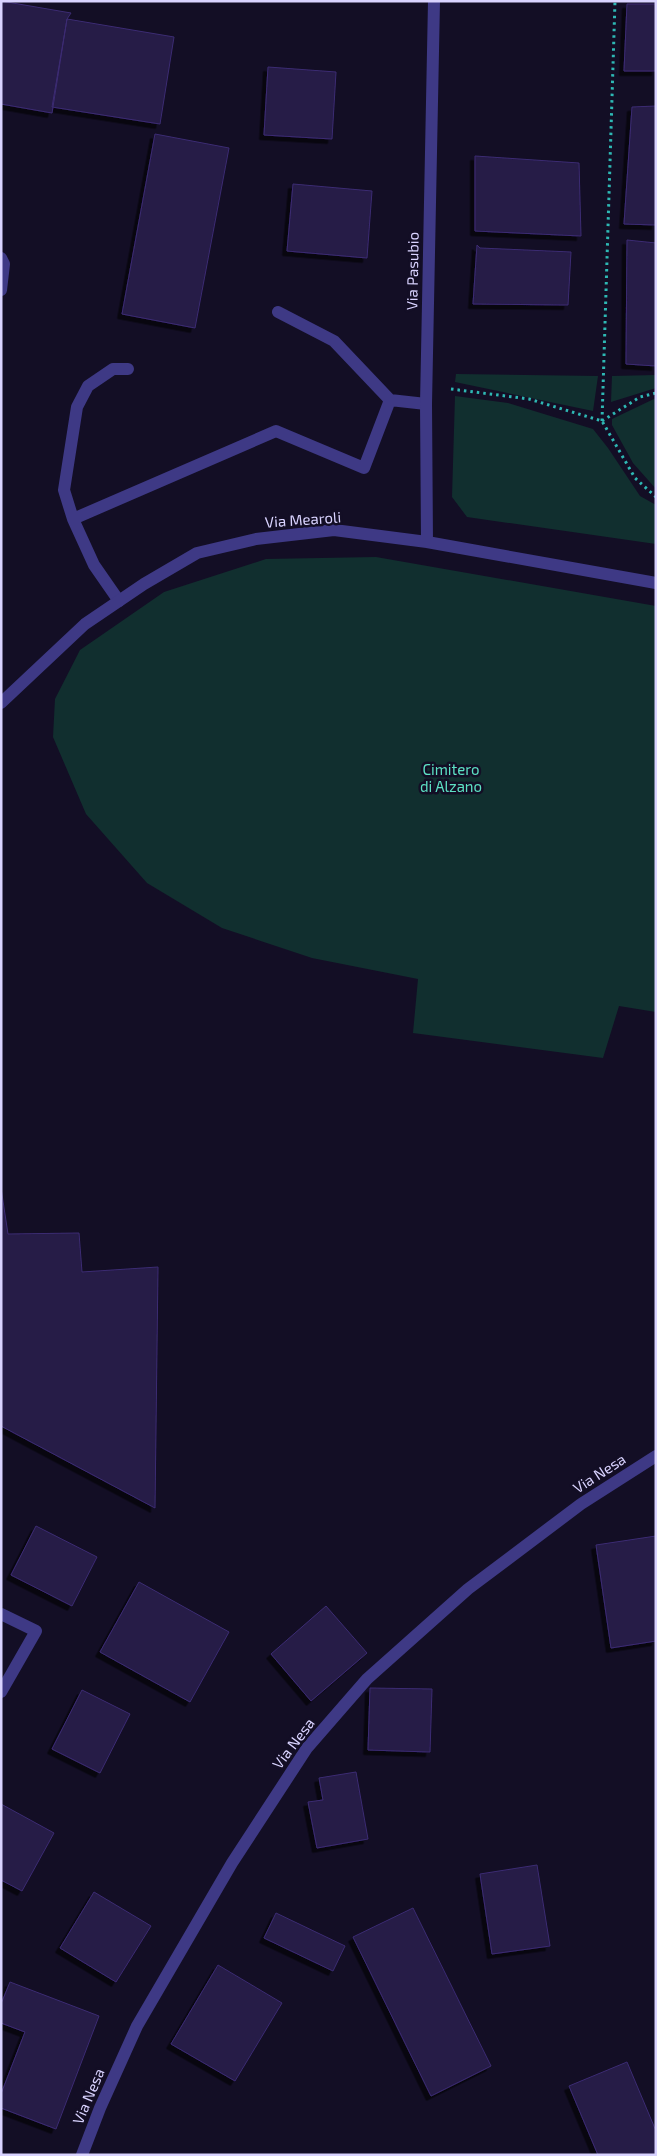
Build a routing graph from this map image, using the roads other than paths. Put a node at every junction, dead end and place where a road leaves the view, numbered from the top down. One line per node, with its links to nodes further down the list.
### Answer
1 (434, 1): 7 (street, Via Pasubio)
2 (1, 258): 3 (street)
3 (1, 290)
4 (278, 312): 6 (street)
5 (128, 369): 8 (street)
6 (390, 400): 7 (street); 8 (street)
7 (426, 404): 9 (street, Via Pasubio)
8 (73, 519): 11 (street)
9 (426, 542): 10 (street, Via Mearoli); 11 (street, Via Mearoli)
10 (656, 583)
11 (119, 601): 12 (street, Via Mearoli)
12 (1, 703)
13 (656, 1456): 16 (street, Via Nesa)
14 (1, 1614): 15 (street)
15 (1, 1692)
16 (82, 2155)

